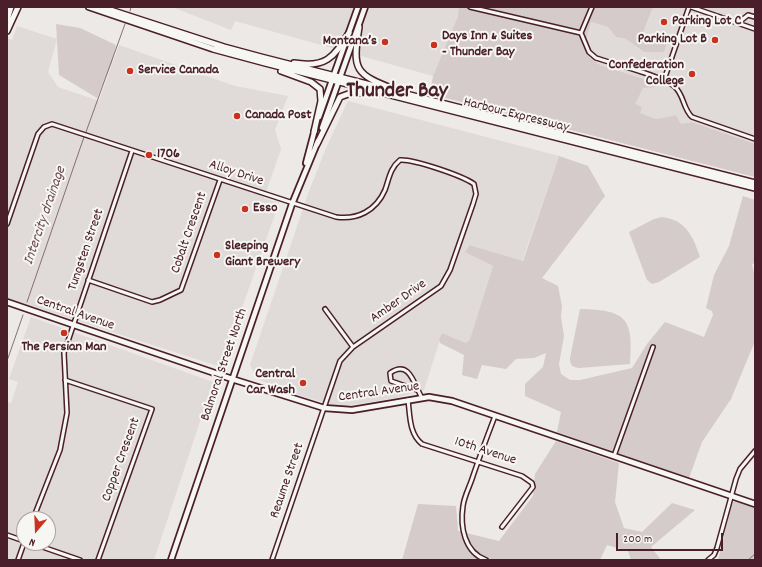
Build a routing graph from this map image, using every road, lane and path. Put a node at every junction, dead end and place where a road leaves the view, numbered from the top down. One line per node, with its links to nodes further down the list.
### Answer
1 (11, 7): 13 (main road)
2 (17, 7): 17 (main road)
3 (89, 7): 21 (main road, Harbour Expressway)
4 (101, 7): 11 (main road, Harbour Expressway)
5 (105, 7): 11 (main road)
6 (358, 7): 19 (main road, Balmoral Street North)
7 (365, 7): 15 (main road, Balmoral Street North)
8 (470, 7): 18 (street)
9 (592, 7): 18 (street)
10 (690, 7): 14 (street); 23 (street)
11 (115, 12): 20 (main road, Harbour Expressway)
12 (755, 17): 14 (street)
13 (7, 20)
14 (738, 23): 16 (street)
15 (359, 27): 24 (main road, Balmoral Street North); 26 (main road)
16 (755, 29)
17 (7, 30)
18 (581, 32): 23 (street)
19 (349, 33): 20 (main road); 22 (main road, Balmoral Street North)
20 (261, 58): 22 (main road, Harbour Expressway)
21 (250, 59): 22 (main road, Harbour Expressway); 27 (main road)
22 (333, 79): 24 (main road, Harbour Expressway); 27 (main road, Balmoral Street North)
23 (664, 80): 28 (street)
24 (339, 81): 25 (main road, Harbour Expressway); 26 (main road, Harbour Expressway); 29 (main road, Balmoral Street North)
25 (379, 93): 29 (main road); 34 (main road, Harbour Expressway)
26 (419, 99): 33 (main road, Harbour Expressway)
27 (314, 132): 31 (main road, Balmoral Street North)
28 (755, 139)
29 (317, 144): 31 (main road, Balmoral Street North)
30 (132, 151): 32 (street, Alloy Drive); 37 (street, Alloy Drive); 38 (street, Tungsten Street)
31 (302, 178): 35 (main road, Balmoral Street North)
32 (220, 180): 35 (street, Alloy Drive); 38 (street, Cobalt Crescent)
33 (755, 183)
34 (755, 188)
35 (292, 204): 36 (street, Alloy Drive); 45 (main road, Balmoral Street North)
36 (473, 204): 42 (street, Amber Drive)
37 (7, 224)
38 (88, 280): 41 (street, Tungsten Street)
39 (7, 302): 41 (main road, Central Avenue)
40 (325, 309): 42 (street)
41 (73, 325): 44 (street, Tungsten Street); 45 (main road, Central Avenue)
42 (353, 347): 49 (street, Amber Drive)
43 (653, 347): 52 (street)
44 (64, 380): 56 (street, Tungsten Street); 60 (street, Copper Crescent)
45 (232, 380): 49 (main road, Central Avenue); 61 (main road, Balmoral Street North)
46 (418, 390): 46 (street); 47 (street)
47 (422, 398): 48 (main road, Central Avenue); 50 (main road, Central Avenue)
48 (408, 400): 49 (main road, Central Avenue); 53 (street, 10th Avenue)
49 (324, 408): 62 (street, Reaume Street)
50 (495, 416): 52 (main road, Central Avenue); 53 (street)
51 (755, 451): 54 (street)
52 (614, 456): 54 (main road, Central Avenue)
53 (478, 461): 57 (street, 10th Avenue); 63 (street)
54 (732, 496): 55 (main road, Central Avenue); 64 (street)
55 (755, 504)
56 (36, 511)
57 (502, 527)
58 (54, 551): 59 (street)
59 (80, 560)
60 (98, 560)
61 (171, 560)
62 (272, 560)
63 (486, 560)
64 (708, 560)

